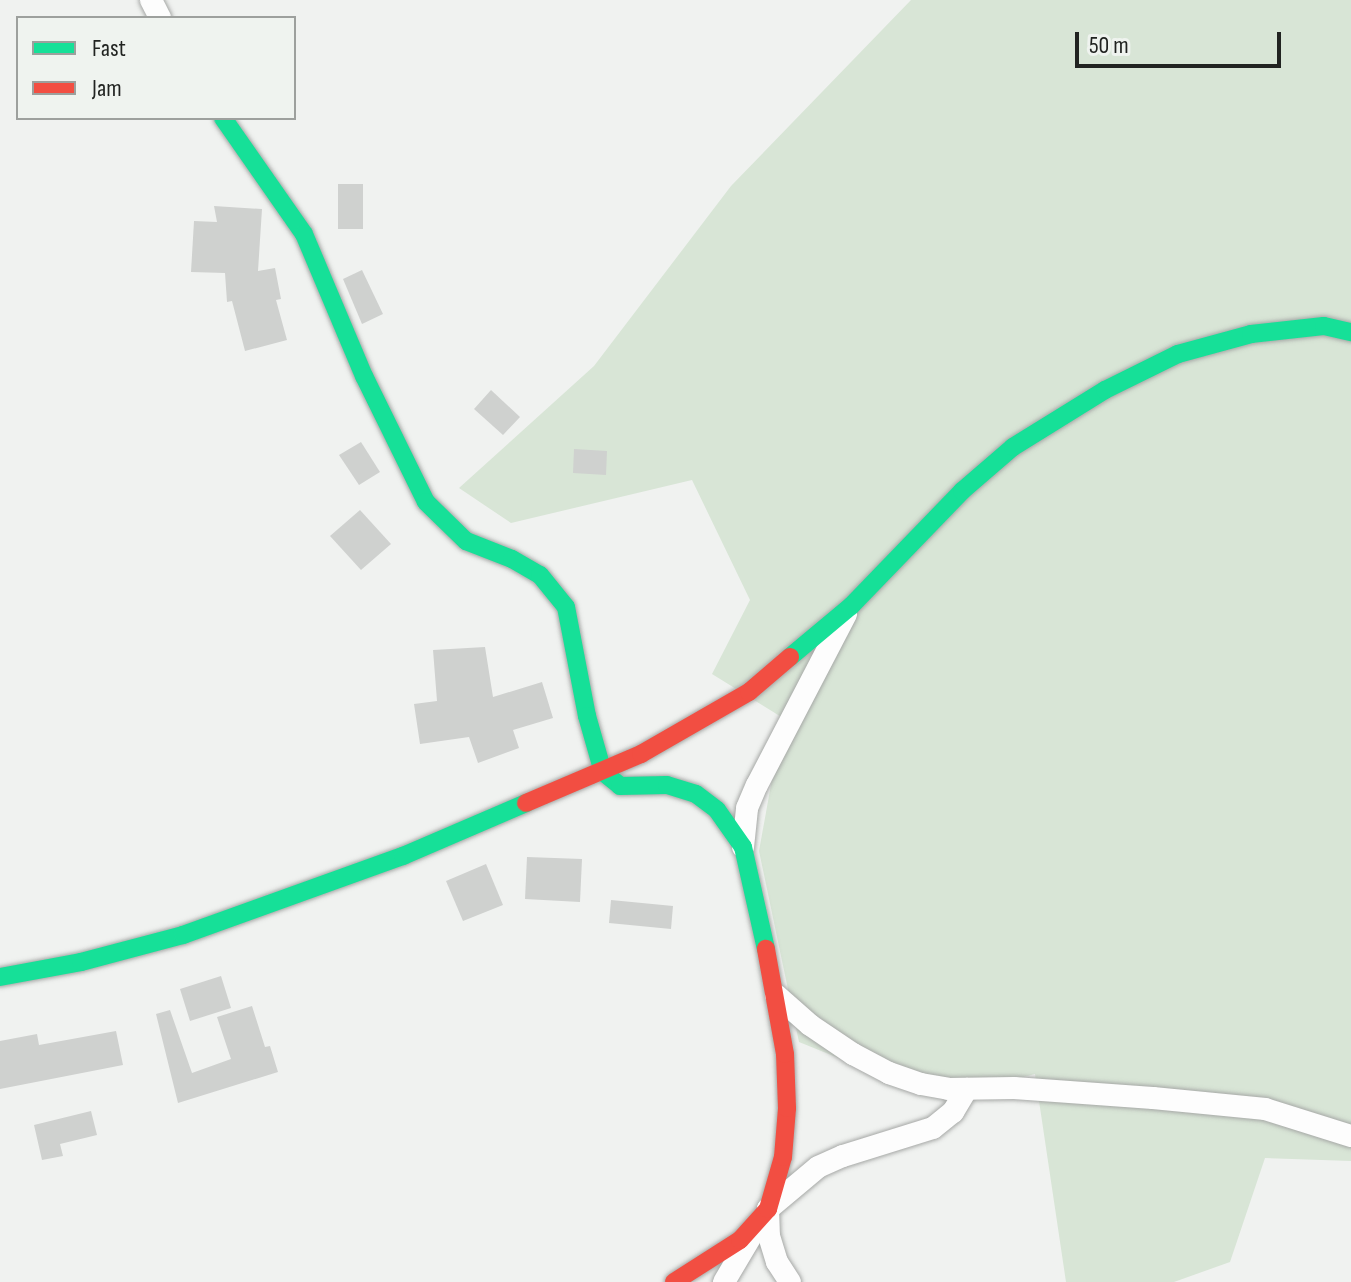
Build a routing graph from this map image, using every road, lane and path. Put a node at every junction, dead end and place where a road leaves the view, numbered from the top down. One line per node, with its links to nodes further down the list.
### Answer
1 (224, 120): 4 (street)
2 (1351, 332): 3 (street)
3 (851, 606): 4 (street); 5 (street)
4 (603, 772): 5 (street); 6 (street)
5 (743, 847): 7 (street)
6 (0, 977)
7 (776, 995): 8 (street); 10 (street)
8 (967, 1089): 9 (street); 10 (street)
9 (1351, 1136)
10 (768, 1209): 11 (street); 12 (street); 13 (street)
11 (674, 1282)
12 (724, 1282)
13 (790, 1282)

